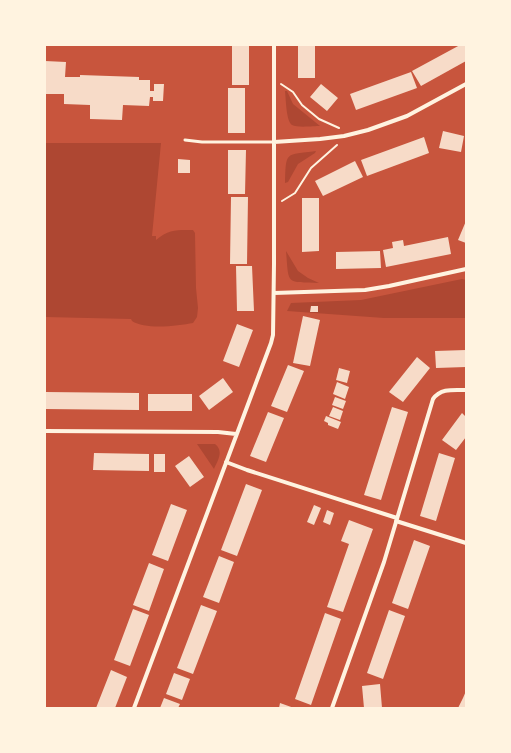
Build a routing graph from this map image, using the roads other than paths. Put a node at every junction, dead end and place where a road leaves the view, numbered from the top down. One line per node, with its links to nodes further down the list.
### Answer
1 (274, 45): 4 (street)
2 (466, 84): 4 (street)
3 (186, 140): 4 (lane)
4 (274, 142): 6 (street)
5 (466, 269): 6 (street)
6 (274, 293): 9 (street)
7 (466, 390): 11 (street)
8 (45, 431): 9 (street)
9 (236, 434): 10 (street)
10 (226, 462): 11 (street); 13 (street)
11 (396, 520): 12 (street); 14 (street)
12 (466, 543)
13 (134, 708)
14 (332, 708)

